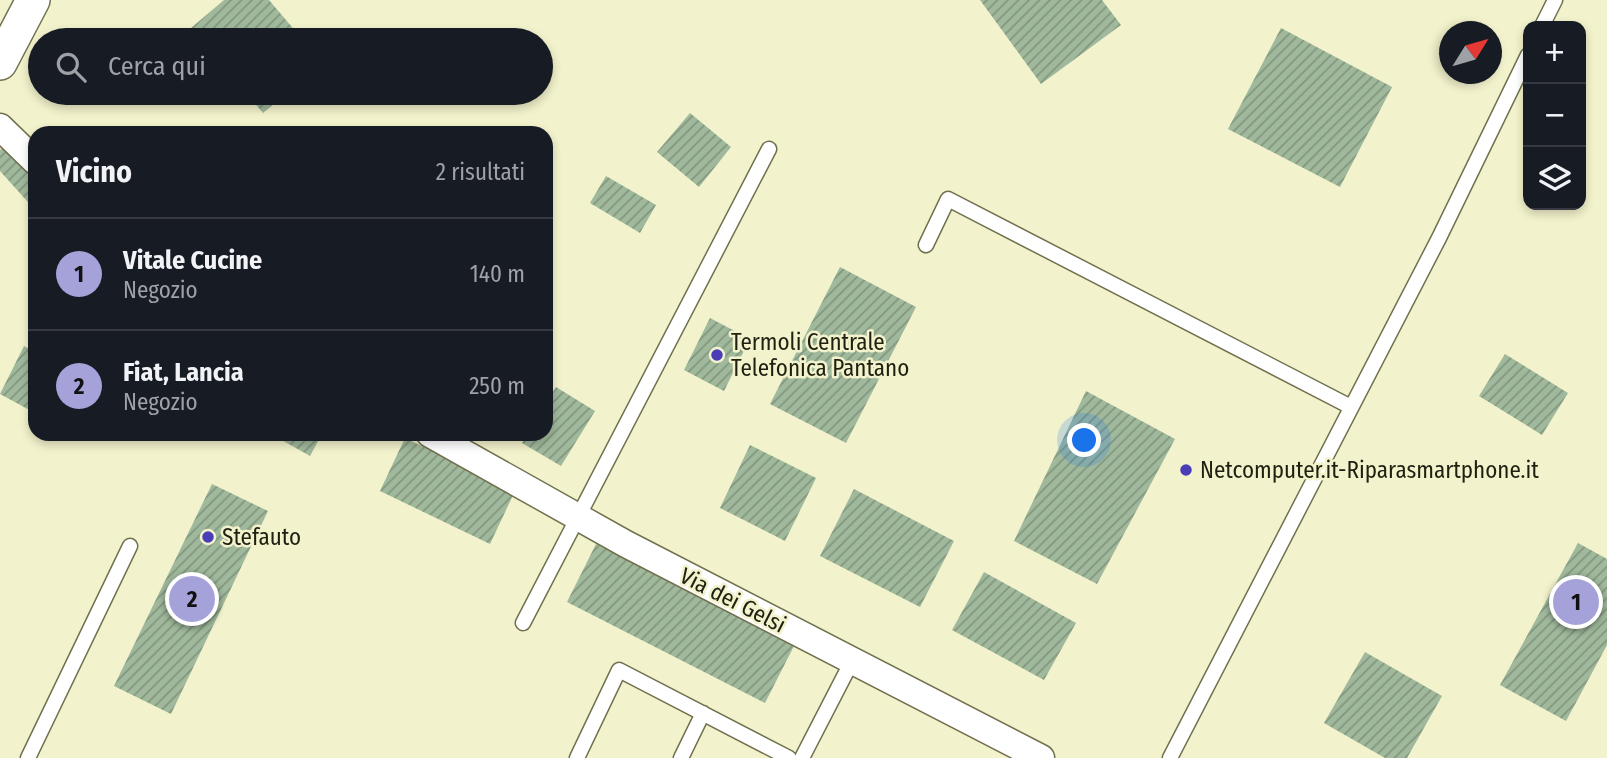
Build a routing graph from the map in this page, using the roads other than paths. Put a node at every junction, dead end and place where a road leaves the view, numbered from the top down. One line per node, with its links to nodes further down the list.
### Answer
1 (33, 0): 4 (street)
2 (1555, 0): 3 (lane)
3 (1544, 21)
4 (0, 63)
5 (1523, 65): 10 (lane)
6 (0, 127): 8 (street)
7 (769, 149): 12 (lane)
8 (28, 153)
9 (926, 245): 10 (lane)
10 (1351, 407): 23 (lane)
11 (442, 441): 12 (street, Via dei Gelsi)
12 (578, 517): 14 (lane); 15 (street, Via dei Gelsi)
13 (130, 546): 17 (lane)
14 (523, 623)
15 (852, 661): 21 (lane); 22 (street, Via dei Gelsi)
16 (703, 713): 18 (lane); 19 (lane); 20 (lane)
17 (28, 758)
18 (578, 758)
19 (681, 758)
20 (789, 758)
21 (802, 758)
22 (1041, 758)
23 (1170, 758)

